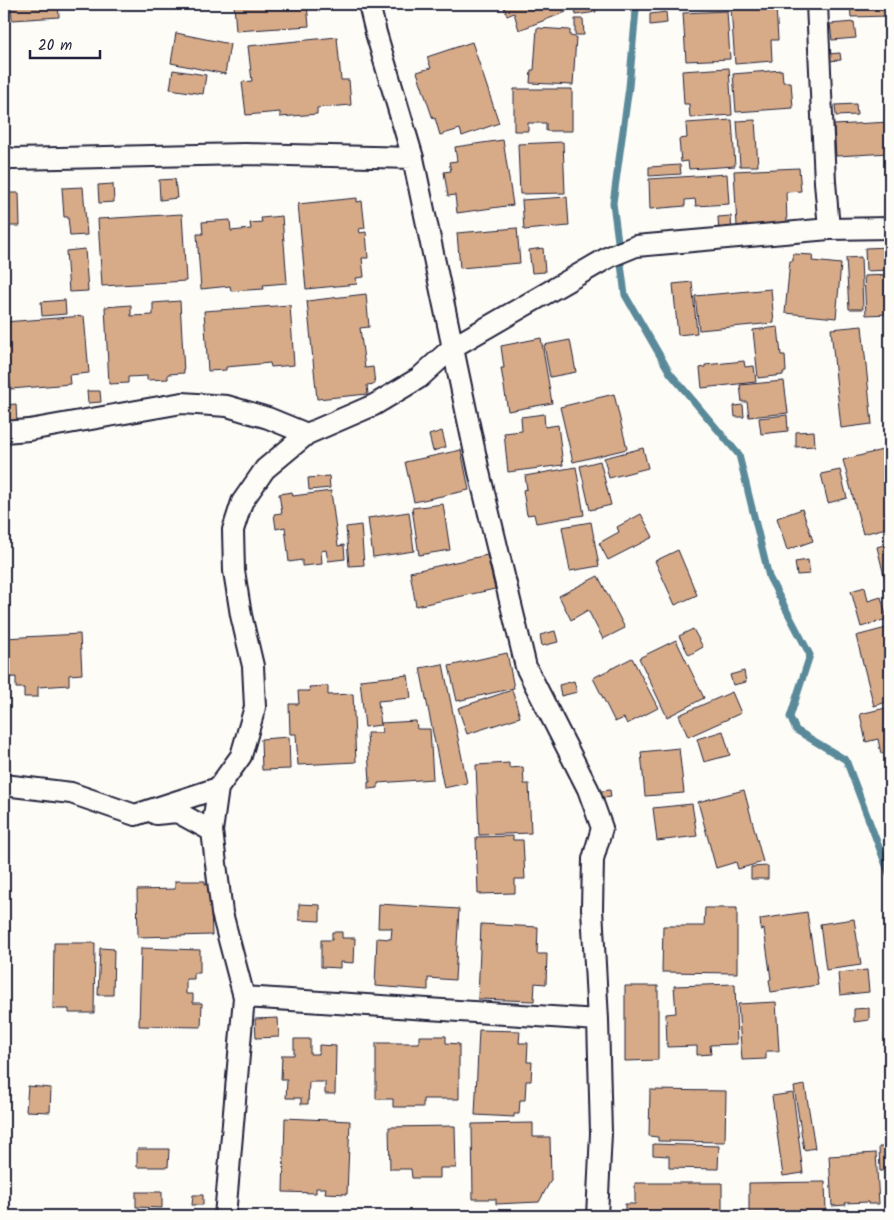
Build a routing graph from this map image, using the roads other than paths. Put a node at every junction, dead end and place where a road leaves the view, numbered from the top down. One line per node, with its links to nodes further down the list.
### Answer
1 (369, 4): 4 (street)
2 (817, 4): 6 (street)
3 (4, 157): 4 (street)
4 (413, 158): 7 (street)
5 (890, 228): 6 (street)
6 (829, 229): 7 (street)
7 (453, 347): 9 (street); 15 (street)
8 (4, 432): 9 (street)
9 (307, 434): 11 (street)
10 (4, 785): 12 (street)
11 (218, 788): 12 (street); 13 (street)
12 (135, 815): 13 (street)
13 (212, 831): 14 (street)
14 (244, 997): 15 (street); 16 (street)
15 (598, 1020): 17 (street)
16 (225, 1216)
17 (597, 1216)

